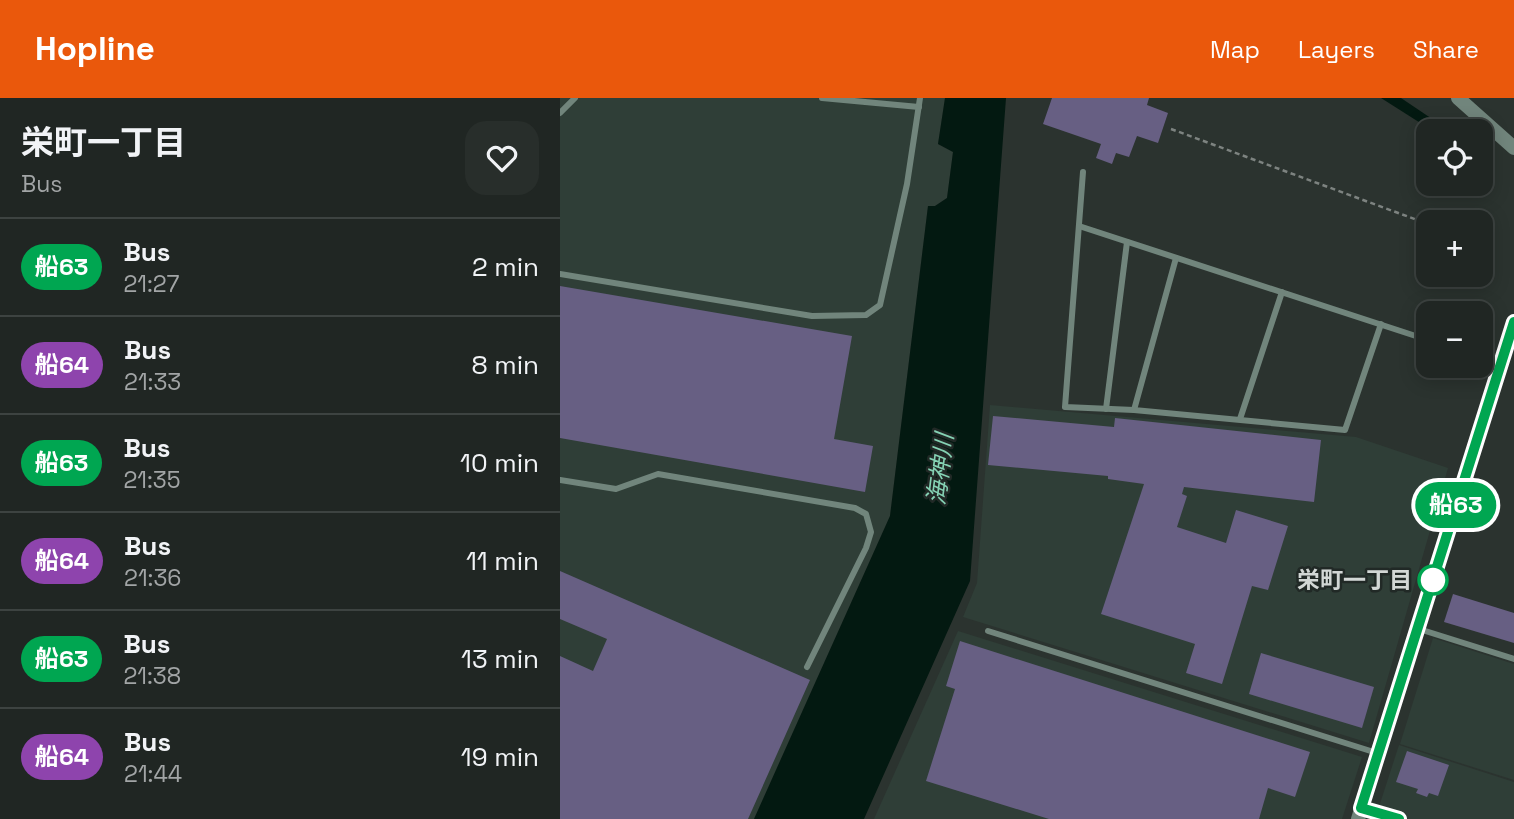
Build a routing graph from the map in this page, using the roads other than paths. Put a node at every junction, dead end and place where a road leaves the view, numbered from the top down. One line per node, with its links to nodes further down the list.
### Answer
1 (575, 98): 6 (lane)
2 (822, 98): 5 (lane)
3 (920, 98): 5 (lane)
4 (1458, 98): 7 (street)
5 (919, 107): 12 (lane)
6 (560, 113)
7 (1514, 148)
8 (1083, 172): 9 (lane)
9 (1079, 226): 10 (lane); 19 (lane)
10 (1127, 242): 11 (lane); 19 (lane)
11 (1176, 258): 13 (lane); 20 (lane)
12 (560, 274)
13 (1282, 292): 15 (lane); 21 (lane)
14 (1514, 321): 18 (street)
15 (1381, 324): 16 (lane); 21 (lane)
16 (1416, 336)
17 (1493, 360): 18 (lane)
18 (1501, 363): 23 (street)
19 (1106, 409): 20 (lane)
20 (1134, 410): 21 (lane)
21 (1240, 419)
22 (560, 480): 26 (lane)
23 (1418, 628): 25 (lane); 27 (street)
24 (988, 631): 27 (lane)
25 (1514, 659)
26 (807, 667)
27 (1379, 753): 28 (street)
28 (1359, 813): 29 (lane)
29 (1399, 819)

